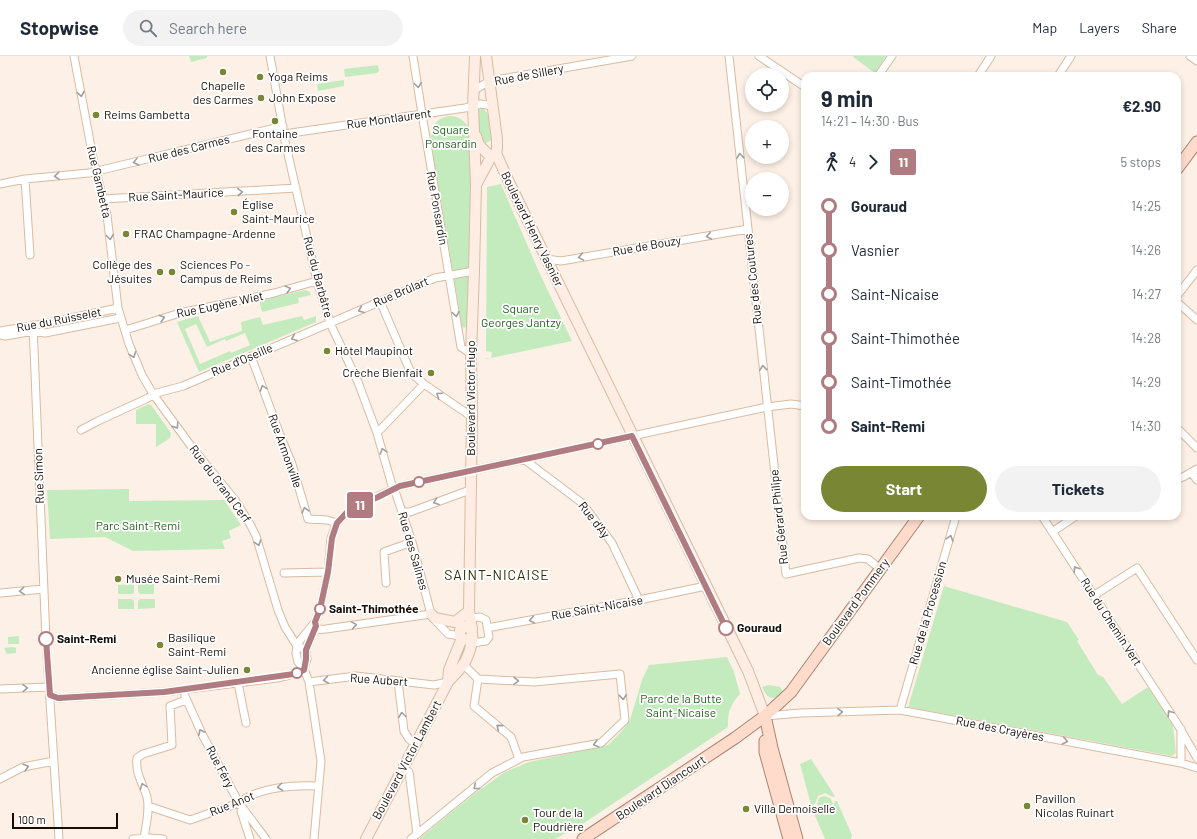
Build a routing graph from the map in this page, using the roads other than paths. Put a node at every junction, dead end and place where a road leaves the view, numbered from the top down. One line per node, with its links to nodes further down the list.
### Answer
1 (74, 56): 29 (street, Rue Gambetta, one-way to 29)
2 (270, 56): 23 (street, Rue du Barbâtre)
3 (414, 56): 22 (street, Rue Ponsardin, one-way to 22)
4 (475, 56): 19 (street, Boulevard Victor Hugo)
5 (486, 56): 17 (street, Boulevard Henry Vasnier)
6 (632, 56): 17 (street, Rue de Sillery)
7 (729, 56): 35 (street, Rue des Coutures, one-way to 7)
8 (759, 56): 18 (street)
9 (892, 56): 14 (street)
10 (991, 56): 15 (street)
11 (1071, 56): 16 (street)
12 (1190, 56): 13 (street)
13 (1197, 61)
14 (881, 72)
15 (981, 72)
16 (1061, 72)
17 (490, 81): 19 (street, Rue de Sillery); 21 (street, Boulevard Henry Vasnier)
18 (801, 84)
19 (474, 90): 20 (street, Boulevard Victor Hugo)
20 (473, 106): 21 (street, Rue Montlaurent); 22 (street, Rue Montlaurent); 25 (street, Boulevard Victor Hugo)
21 (493, 106): 27 (street, Boulevard Henry Vasnier)
22 (422, 114): 24 (street, Rue Montlaurent); 40 (street, Rue Ponsardin)
23 (283, 126): 24 (street, Rue du Barbâtre); 29 (street, Rue des Carmes, one-way to 29)
24 (284, 134): 33 (street, Rue du Barbâtre)
25 (475, 134): 27 (street, Boulevard Henry Vasnier); 32 (street, Boulevard Victor Hugo)
26 (1197, 142): 28 (main road)
27 (494, 155): 32 (street, Boulevard Victor Hugo); 37 (street, Boulevard Henry Vasnier)
28 (1181, 164)
29 (96, 172): 30 (street, Rue des Carmes, one-way to 30); 34 (street, Rue Gambetta)
30 (25, 179): 31 (street, Rue des Carmes); 36 (street)
31 (0, 184)
32 (476, 185): 39 (street, Boulevard Victor Hugo)
33 (296, 188): 34 (street, Rue Saint-Maurice, one-way to 33); 41 (street, Rue du Barbâtre)
34 (103, 199): 45 (street, Rue Gambetta, one-way to 45)
35 (748, 229): 37 (street, Rue de Bouzy, one-way to 37); 58 (street, Rue des Coutures, one-way to 35)
36 (30, 255)
37 (546, 259): 63 (street, Boulevard Henry Vasnier)
38 (1197, 270): 42 (street)
39 (474, 271): 40 (street, Rue Brûlart); 53 (street, Boulevard Victor Hugo)
40 (449, 275): 43 (street, Rue Brûlart); 53 (street, Rue Ponsardin, one-way to 53)
41 (317, 281): 48 (street, Rue du Barbâtre); 50 (street, Rue Eugène Wiet, one-way to 41)
42 (1181, 292)
43 (380, 301): 48 (street, Rue Brûlart, one-way to 48); 55 (street)
44 (1181, 302): 47 (street)
45 (118, 308): 46 (street); 49 (street, Rue du Ruisselet)
46 (120, 318): 49 (street, Rue du Ruisselet); 50 (street)
47 (1197, 320)
48 (330, 323): 54 (street, Rue d'Oseille, one-way to 54); 62 (street, Rue du Barbâtre)
49 (34, 328): 51 (street, Rue du Ruisselet); 52 (street, Rue du Ruisselet); 85 (street, Rue Simon)
50 (125, 330): 56 (street, one-way to 56)
51 (0, 331)
52 (0, 335)
53 (471, 354): 59 (street, Boulevard Victor Hugo)
54 (251, 356): 56 (street, Rue d'Oseille); 77 (street, Rue Armonville, one-way to 54)
55 (424, 384): 59 (street, one-way to 55); 62 (street)
56 (153, 394): 60 (street, Rue d'Oseille); 95 (street, Rue du Grand Cerf, one-way to 95)
57 (801, 405): 58 (street)
58 (767, 407): 63 (street); 80 (street, Rue Gérard Philipe)
59 (472, 417): 67 (street, Boulevard Victor Hugo)
60 (81, 430)
61 (1181, 432): 64 (street)
62 (376, 433): 70 (street, Rue du Barbâtre, one-way to 62)
63 (632, 436): 65 (street); 84 (street, Boulevard Henry Vasnier)
64 (1197, 448)
65 (525, 460): 67 (street); 88 (street, Rue d'Ay)
66 (1194, 470): 68 (street); 69 (street)
67 (471, 471): 70 (street); 71 (street, Boulevard Victor Hugo)
68 (1181, 478)
69 (1197, 480)
70 (393, 489): 72 (street, Rue des Salines); 77 (street)
71 (470, 490): 72 (street, one-way to 72); 90 (street, Boulevard Victor Hugo)
72 (402, 512): 79 (street, Rue des Salines)
73 (915, 520): 80 (main road, Boulevard Pommery)
74 (955, 520): 109 (street, Rue de la Procession, one-way to 74)
75 (1044, 520): 78 (street, Rue du Chemin Vert)
76 (1070, 520): 78 (street)
77 (337, 523): 81 (street)
78 (1052, 532): 87 (street, Rue du Chemin Vert, one-way to 78)
79 (412, 542): 83 (street); 89 (street, Rue des Salines)
80 (880, 569): 110 (main road, Boulevard Pommery)
81 (328, 572): 82 (street); 91 (street)
82 (284, 573)
83 (386, 583)
84 (706, 586): 88 (street, Rue Saint-Nicaise); 110 (street, Boulevard Henry Vasnier)
85 (44, 589): 86 (street, one-way to 86); 107 (street, Rue Simon)
86 (0, 593)
87 (1094, 596): 97 (street); 112 (street, Rue du Chemin Vert, one-way to 87)
88 (639, 600): 92 (street, Rue Saint-Nicaise, one-way to 92)
89 (432, 614): 90 (street); 93 (street, one-way to 89); 94 (street)
90 (469, 615): 92 (street); 94 (street)
91 (315, 622): 93 (street); 95 (street)
92 (487, 628): 94 (street)
93 (315, 630): 96 (street)
94 (467, 635): 98 (street); 103 (street)
95 (297, 646): 96 (street); 99 (street)
96 (306, 650): 99 (street)
97 (1197, 660)
98 (463, 664): 100 (street); 103 (street)
99 (304, 670): 102 (street); 104 (street)
100 (478, 678): 115 (street, one-way to 100); 115 (street, one-way to 115)
101 (398, 681): 102 (street, Rue Aubert, one-way to 102); 103 (street, Rue Aubert); 113 (street, one-way to 101)
102 (309, 682): 121 (street)
103 (448, 682): 113 (street, Boulevard Victor Lambert)
104 (238, 683): 106 (street); 111 (street)
105 (0, 689): 107 (street, one-way to 107)
106 (184, 690): 107 (street); 108 (street, Rue Féry)
107 (49, 691): 116 (street, Rue Simon)
108 (186, 700): 122 (street, Rue Féry, one-way to 108); 123 (street, one-way to 108)
109 (900, 710): 110 (street, Rue des Crayères, one-way to 109); 117 (street, Rue des Crayères, one-way to 117)
110 (765, 716): 134 (main road, Boulevard Diancourt); 135 (main road, Boulevard Henry Vasnier); 136 (main road, Boulevard Henry Vasnier)
111 (246, 723)
112 (1180, 728): 114 (street, Rue du Chemin Vert); 117 (street)
113 (415, 744): 119 (street, Boulevard Victor Lambert)
114 (1197, 758)
115 (519, 759): 124 (street, one-way to 124)
116 (54, 761): 120 (street, one-way to 116); 126 (street, Rue Simon)
117 (1181, 763): 118 (street, Rue des Crayères)
118 (1197, 768)
119 (403, 769): 124 (street); 132 (street, Boulevard Victor Lambert)
120 (0, 779)
121 (318, 786): 122 (street, Rue Anot, one-way to 122); 131 (street)
122 (239, 804): 123 (street, Rue Anot); 129 (street); 130 (street, Rue Féry)
123 (148, 806): 125 (street)
124 (417, 834): 133 (street)
125 (144, 838): 127 (street); 128 (street)
126 (59, 839)
127 (133, 839)
128 (163, 839)
129 (250, 839)
130 (266, 839)
131 (314, 839)
132 (366, 839)
133 (411, 839)
134 (583, 839)
135 (789, 839)
136 (797, 839)

